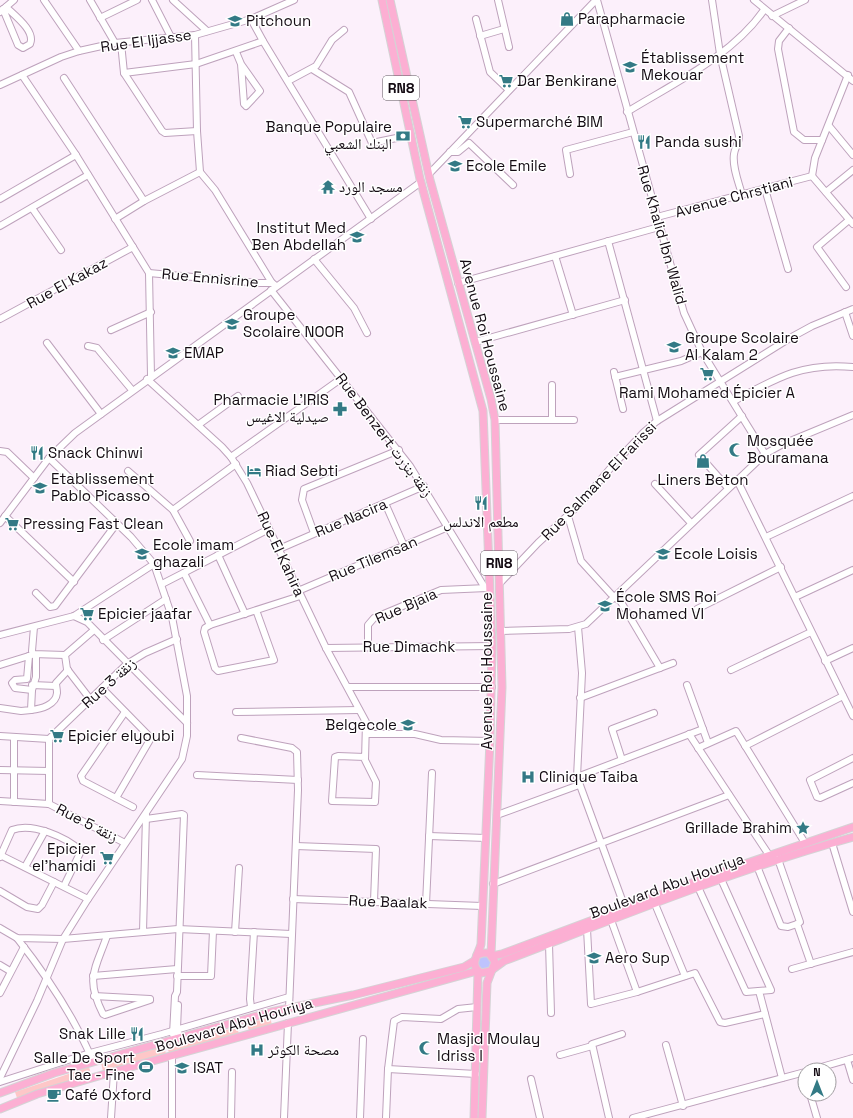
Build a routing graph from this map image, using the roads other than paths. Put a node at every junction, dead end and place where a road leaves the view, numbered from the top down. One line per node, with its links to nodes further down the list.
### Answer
1 (14, 0): 15 (street)
2 (44, 0): 31 (street)
3 (90, 0): 18 (street)
4 (137, 0): 18 (street)
5 (152, 0): 27 (street)
6 (173, 0): 24 (street)
7 (294, 0): 19 (street, Rue El Ijjasse)
8 (382, 0): 49 (main road, Avenue Roi Houssaine / RN8)
9 (390, 0): 58 (main road, Avenue Roi Houssaine / RN8)
10 (498, 0): 22 (street)
11 (597, 0): 44 (street); 45 (street, Rue Khalid Ibn Walid)
12 (712, 0): 33 (street)
13 (754, 0): 16 (street)
14 (805, 0): 17 (street)
15 (3, 9): 15 (street)
16 (764, 10): 17 (street); 33 (street)
17 (772, 16): 21 (street)
18 (100, 18): 29 (street)
19 (251, 19): 24 (street, Rue El Ijjasse); 28 (street)
20 (476, 20): 26 (street)
21 (789, 28): 39 (street); 50 (street)
22 (504, 29): 26 (street); 30 (street)
23 (344, 30): 36 (street)
24 (207, 31): 25 (street, Rue El Ijjasse)
25 (195, 35): 27 (street, Rue El Ijjasse); 34 (street)
26 (480, 36): 44 (street)
27 (172, 37): 29 (street, Rue El Ijjasse)
28 (263, 41): 32 (street); 41 (street)
29 (118, 43): 31 (street, Rue El Ijjasse); 37 (street)
30 (509, 47)
31 (79, 51): 38 (street, Rue El Ijjasse)
32 (236, 52): 34 (street); 35 (street)
33 (720, 54): 45 (street); 64 (street)
34 (196, 64): 37 (street); 47 (street)
35 (241, 64): 35 (street)
36 (312, 69): 41 (street); 49 (street)
37 (124, 73): 47 (street)
38 (22, 75): 43 (street, Rue El Ijjasse); 52 (street)
39 (848, 75): 42 (street); 46 (street)
40 (64, 78): 66 (street)
41 (288, 81): 69 (street)
42 (853, 81)
43 (0, 85)
44 (509, 90): 51 (street)
45 (627, 112): 48 (street, Rue Khalid Ibn Walid)
46 (829, 126): 50 (street); 53 (street)
47 (197, 131): 55 (street)
48 (632, 132): 56 (street); 68 (street, Rue Khalid Ibn Walid)
49 (411, 135): 60 (main road, Avenue Roi Houssaine / RN8)
50 (822, 140): 59 (street)
51 (450, 152): 58 (street); 61 (street)
52 (76, 155): 57 (street); 65 (street)
53 (853, 155)
54 (853, 170): 63 (street)
55 (200, 172): 66 (street); 82 (street, Rue Benzert زنقة بنزرت)
56 (570, 174)
57 (88, 175): 67 (street); 70 (street)
58 (429, 176): 60 (main road); 81 (main road, Avenue Roi Houssaine / RN8)
59 (812, 176): 62 (street, Avenue Chrstiani); 63 (street)
60 (421, 180): 69 (street); 150 (main road, Avenue Roi Houssaine / RN8)
61 (513, 184)
62 (766, 189): 64 (street, Avenue Chrstiani); 79 (street)
63 (826, 192): 71 (street)
64 (742, 195): 68 (street, Avenue Chrstiani)
65 (0, 199)
66 (144, 201): 70 (street)
67 (32, 208): 72 (street); 76 (street)
68 (657, 217): 73 (street, Rue Khalid Ibn Walid)
69 (371, 218): 78 (street)
70 (115, 219): 75 (street)
71 (851, 222): 83 (street)
72 (0, 226)
73 (660, 227): 74 (street); 96 (street, Rue Khalid Ibn Walid)
74 (608, 241): 77 (street); 84 (street)
75 (133, 247): 80 (street); 89 (street, Rue El Kakaz)
76 (61, 250)
77 (555, 256): 81 (street); 88 (street)
78 (314, 259): 82 (street); 91 (street)
79 (788, 269)
80 (149, 273): 82 (street, Rue Ennisrine); 86 (street)
81 (458, 282): 93 (main road, Avenue Roi Houssaine / RN8)
82 (273, 286): 99 (street); 100 (street, Rue Benzert زنقة بنزرت)
83 (846, 287)
84 (624, 300): 88 (street); 98 (street)
85 (853, 309): 87 (street, Rue Salmane El Farissi)
86 (151, 312): 90 (street); 99 (street)
87 (845, 312): 92 (street); 101 (street, Rue Salmane El Farissi)
88 (573, 315): 93 (street)
89 (0, 319)
90 (111, 330)
91 (367, 333)
92 (853, 336)
93 (475, 342): 110 (main road, Avenue Roi Houssaine / RN8)
94 (47, 343): 107 (street)
95 (88, 346): 103 (street)
96 (702, 352): 98 (street); 101 (street, Rue Khalid Ibn Walid)
97 (853, 367): 105 (street)
98 (643, 370): 106 (street); 113 (street)
99 (149, 378): 103 (street); 114 (street, Rue El Kahira)
100 (342, 378): 115 (street, Rue Benzert زنقة بنزرت); 118 (street)
101 (721, 382): 105 (street, Rue Khalid Ibn Walid); 113 (street, Rue Salmane El Farissi)
102 (552, 385): 111 (street)
103 (132, 390): 107 (street)
104 (238, 396): 114 (street)
105 (734, 402): 109 (street, Rue Khalid Ibn Walid)
106 (623, 409)
107 (101, 414): 119 (street)
108 (853, 415): 117 (street)
109 (742, 416): 117 (street, Rue Khalid Ibn Walid); 126 (street)
110 (495, 420): 111 (street); 148 (main road, Avenue Roi Houssaine / RN8)
111 (552, 420): 112 (street)
112 (574, 420)
113 (657, 421): 131 (street, Rue Salmane El Farissi)
114 (198, 424): 118 (street, Rue El Kahira)
115 (399, 450): 125 (street, Rue Benzert زنقة بنزرت); 137 (street)
116 (0, 451): 122 (street)
117 (765, 454): 123 (street)
118 (231, 457): 120 (street, Rue El Kahira)
119 (49, 458): 122 (street); 133 (street)
120 (236, 464): 129 (street); 136 (street, Rue El Kahira)
121 (128, 471): 129 (street)
122 (34, 478): 130 (street)
123 (737, 480): 126 (street); 138 (street)
124 (655, 484): 134 (street)
125 (424, 486): 128 (street, Rue Nacira); 135 (street, Rue Benzert زنقة بنزرت)
126 (728, 488): 134 (street)
127 (853, 496): 138 (street)
128 (385, 503): 137 (street, Rue Nacira); 140 (street)
129 (173, 510): 139 (street)
130 (4, 516): 132 (street); 147 (street)
131 (568, 516): 148 (street, Rue Salmane El Farissi); 153 (street)
132 (0, 523)
133 (117, 523): 143 (street); 147 (street)
134 (691, 523): 153 (street)
135 (448, 527): 140 (street, Rue Tilemsan); 150 (street, Rue Benzert زنقة بنزرت)
136 (269, 529): 141 (street, Rue El Kahira); 142 (street)
137 (314, 533): 141 (street, Rue Nacira)
138 (766, 537): 144 (street)
139 (190, 541)
140 (404, 546): 152 (street, Rue Tilemsan)
141 (279, 549): 152 (street, Rue El Kahira)
142 (218, 555): 146 (street); 158 (street)
143 (154, 564): 149 (street); 159 (street)
144 (781, 567): 154 (street); 156 (street)
145 (853, 570): 154 (street)
146 (184, 573): 149 (street); 160 (street)
147 (74, 582): 151 (street)
148 (500, 583): 164 (main road, Avenue Roi Houssaine / RN8)
149 (162, 584): 155 (street)
150 (488, 588): 169 (main road, Avenue Roi Houssaine / RN8); 170 (street, Rue Bjaia)
151 (36, 593)
152 (299, 593): 157 (street, Rue Tilemsan); 171 (street, Rue El Kahira)
153 (614, 597): 162 (street); 179 (street)
154 (795, 597): 165 (street)
155 (166, 599): 167 (street); 168 (street)
156 (697, 609)
157 (256, 610): 158 (street, Rue Tilemsan); 160 (street, Rue Tilemsan)
158 (245, 614): 160 (street, Rue Tilemsan)
159 (74, 616): 161 (street); 163 (street)
160 (210, 625)
161 (34, 627): 166 (street); 173 (street)
162 (578, 627): 164 (street); 190 (street)
163 (94, 630): 168 (street); 174 (street)
164 (501, 631): 230 (main road, Avenue Roi Houssaine / RN8)
165 (811, 632): 175 (street); 181 (street)
166 (0, 636)
167 (176, 639): 177 (street, Rue 3 زنقة); 199 (street)
168 (103, 640): 177 (street)
169 (492, 646): 170 (street, Rue Dimachk); 188 (main road, Avenue Roi Houssaine / RN8)
170 (368, 647): 171 (street, Rue Dimachk)
171 (326, 648): 187 (street, Rue El Kahira)
172 (853, 648): 175 (street)
173 (33, 655): 174 (street); 178 (street); 182 (street); 185 (street)
174 (65, 655): 180 (street)
175 (825, 661): 189 (street)
176 (673, 663): 179 (street)
177 (127, 664): 186 (street, Rue 3 زنقة); 199 (street)
178 (0, 665)
179 (660, 668): 190 (street)
180 (68, 670): 184 (street); 191 (street)
181 (731, 670)
182 (27, 679): 185 (street); 185 (street)
183 (687, 685): 200 (street)
184 (56, 686): 185 (street); 193 (street)
185 (32, 688): 193 (street)
186 (102, 688): 191 (street, Rue 3 زنقة); 195 (street)
187 (348, 688): 188 (street); 194 (street, Rue El Kahira)
188 (492, 688): 207 (main road, Avenue Roi Houssaine / RN8)
189 (843, 696): 198 (street); 209 (street)
190 (580, 698): 219 (street)
191 (90, 699): 206 (street, Rue 3 زنقة)
192 (0, 708): 193 (street)
193 (31, 710)
194 (359, 710): 196 (street); 201 (street, Rue El Kahira)
195 (125, 712): 224 (street); 224 (street)
196 (236, 712)
197 (654, 714): 213 (street)
198 (853, 716)
199 (187, 723): 229 (street)
200 (703, 729): 202 (street); 208 (street)
201 (366, 734): 207 (street); 211 (street, Rue El Kahira)
202 (689, 734): 210 (street); 213 (street)
203 (0, 736): 204 (street)
204 (14, 737): 206 (street); 215 (street)
205 (241, 738): 220 (street)
206 (49, 739): 216 (street, Rue 5 زنقة)
207 (490, 741): 236 (main road, Avenue Roi Houssaine / RN8)
208 (708, 743): 209 (street); 210 (street)
209 (745, 746): 238 (street)
210 (698, 748): 223 (street)
211 (365, 757): 211 (street)
212 (853, 758): 221 (street)
213 (622, 760): 219 (street)
214 (0, 770): 215 (street)
215 (15, 770): 216 (street); 226 (street)
216 (49, 771): 227 (street, Rue 5 زنقة)
217 (432, 773): 234 (street)
218 (197, 775): 220 (street)
219 (577, 777): 222 (street)
220 (298, 780): 241 (street)
221 (853, 783)
222 (579, 785): 230 (street); 240 (street)
223 (729, 795): 240 (street); 242 (street)
224 (116, 798): 228 (street)
225 (0, 802): 226 (street, Rue 5 زنقة)
226 (14, 802): 227 (street, Rue 5 زنقة)
227 (49, 804): 237 (street, Rue 5 زنقة)
228 (133, 806)
229 (146, 811): 231 (street); 237 (street)
230 (497, 815): 250 (main road, Avenue Roi Houssaine / RN8)
231 (146, 819): 265 (street); 268 (street)
232 (853, 827): 238 (main road, Boulevard Abu Houriya)
233 (45, 831): 243 (street); 246 (street); 251 (street)
234 (430, 836): 236 (street); 257 (street)
235 (853, 837): 239 (main road, Boulevard Abu Houriya)
236 (486, 838): 259 (main road, Avenue Roi Houssaine / RN8)
237 (126, 843): 254 (street)
238 (805, 843): 242 (main road, Boulevard Abu Houriya)
239 (832, 843): 244 (main road, Boulevard Abu Houriya); 261 (street)
240 (601, 844): 250 (street); 260 (street)
241 (296, 846): 255 (street); 256 (street)
242 (769, 855): 260 (main road, Boulevard Abu Houriya)
243 (0, 856): 246 (street)
244 (778, 859): 245 (main road, Boulevard Abu Houriya); 263 (street)
245 (757, 866): 248 (main road, Boulevard Abu Houriya); 263 (street)
246 (25, 867): 249 (street)
247 (239, 868): 269 (street)
248 (721, 879): 252 (main road, Boulevard Abu Houriya); 290 (street)
249 (54, 882): 251 (street); 253 (street)
250 (493, 884): 278 (main road, Avenue Roi Houssaine / RN8)
251 (64, 886): 254 (street)
252 (698, 887): 258 (main road, Boulevard Abu Houriya); 290 (street)
253 (0, 892)
254 (88, 899): 274 (street)
255 (294, 899): 256 (street, Rue Baalak); 271 (street)
256 (374, 901): 257 (street, Rue Baalak)
257 (426, 904): 259 (street, Rue Baalak)
258 (655, 904): 262 (main road, Boulevard Abu Houriya); 288 (street)
259 (482, 906): 279 (main road, Avenue Roi Houssaine / RN8)
260 (626, 908): 278 (main road, Boulevard Abu Houriya)
261 (853, 912)
262 (611, 920): 266 (main road, Boulevard Abu Houriya); 291 (street)
263 (797, 924): 281 (street)
264 (0, 928): 273 (street)
265 (178, 929): 267 (street); 268 (street); 286 (street)
266 (587, 929): 275 (main road, Boulevard Abu Houriya); 291 (street)
267 (213, 931): 269 (street); 286 (street)
268 (143, 932): 272 (street)
269 (235, 932): 270 (street)
270 (254, 932): 271 (street); 295 (street)
271 (291, 934): 294 (street)
272 (107, 936): 274 (street); 287 (street)
273 (17, 938): 274 (street); 276 (street)
274 (63, 938): 289 (street)
275 (549, 944): 283 (main road, Boulevard Abu Houriya); 298 (street)
276 (24, 947): 284 (street); 289 (street)
277 (853, 952): 281 (street)
278 (492, 955): 279 (main road); 283 (main road, RN8)
279 (476, 958): 285 (main road, RN8); 297 (main road, Boulevard Abu Houriya)
280 (0, 964): 284 (street)
281 (812, 964): 282 (street)
282 (792, 969)
283 (492, 970): 285 (main road); 335 (main road, RN8)
284 (10, 971): 292 (street)
285 (477, 971): 296 (main road, RN8); 300 (main road, Boulevard Abu Houriya)
286 (177, 972): 287 (street); 301 (street)
287 (93, 976): 293 (street)
288 (685, 976): 291 (street); 299 (street)
289 (47, 978): 307 (street); 318 (street)
290 (759, 991): 299 (street)
291 (638, 992)
292 (0, 993)
293 (94, 996): 293 (street)
294 (289, 997): 295 (street); 297 (street)
295 (251, 1007): 301 (street)
296 (477, 1007): 313 (street); 316 (main road, RN8)
297 (289, 1008): 303 (main road, Boulevard Abu Houriya)
298 (551, 1013)
299 (765, 1014): 319 (street)
300 (288, 1023): 309 (main road, Boulevard Abu Houriya); 331 (street)
301 (175, 1030): 303 (street); 307 (street)
302 (622, 1034): 306 (street)
303 (178, 1038): 311 (main road, Boulevard Abu Houriya)
304 (363, 1039): 332 (street)
305 (666, 1045): 325 (street)
306 (592, 1046): 308 (street); 337 (street)
307 (90, 1053): 311 (street); 322 (street)
308 (560, 1054)
309 (172, 1056): 314 (main road, Boulevard Abu Houriya); 329 (street)
310 (850, 1059): 312 (street); 321 (street)
311 (94, 1061): 323 (main road, Boulevard Abu Houriya)
312 (837, 1063)
313 (388, 1069): 316 (street); 333 (street)
314 (114, 1072): 326 (main road, Boulevard Abu Houriya); 328 (street)
315 (232, 1072): 330 (street)
316 (476, 1074): 334 (main road, RN8)
317 (797, 1075): 319 (street)
318 (0, 1078)
319 (782, 1078): 325 (street)
320 (532, 1079): 336 (street)
321 (853, 1080)
322 (0, 1082)
323 (0, 1093)
324 (812, 1102): 339 (street)
325 (682, 1106): 327 (street)
326 (0, 1110)
327 (650, 1116): 338 (street)
328 (111, 1118)
329 (172, 1118)
330 (231, 1118)
331 (284, 1118)
332 (360, 1118)
333 (386, 1118)
334 (474, 1118)
335 (482, 1118)
336 (540, 1118)
337 (609, 1118)
338 (633, 1118)
339 (817, 1118)

